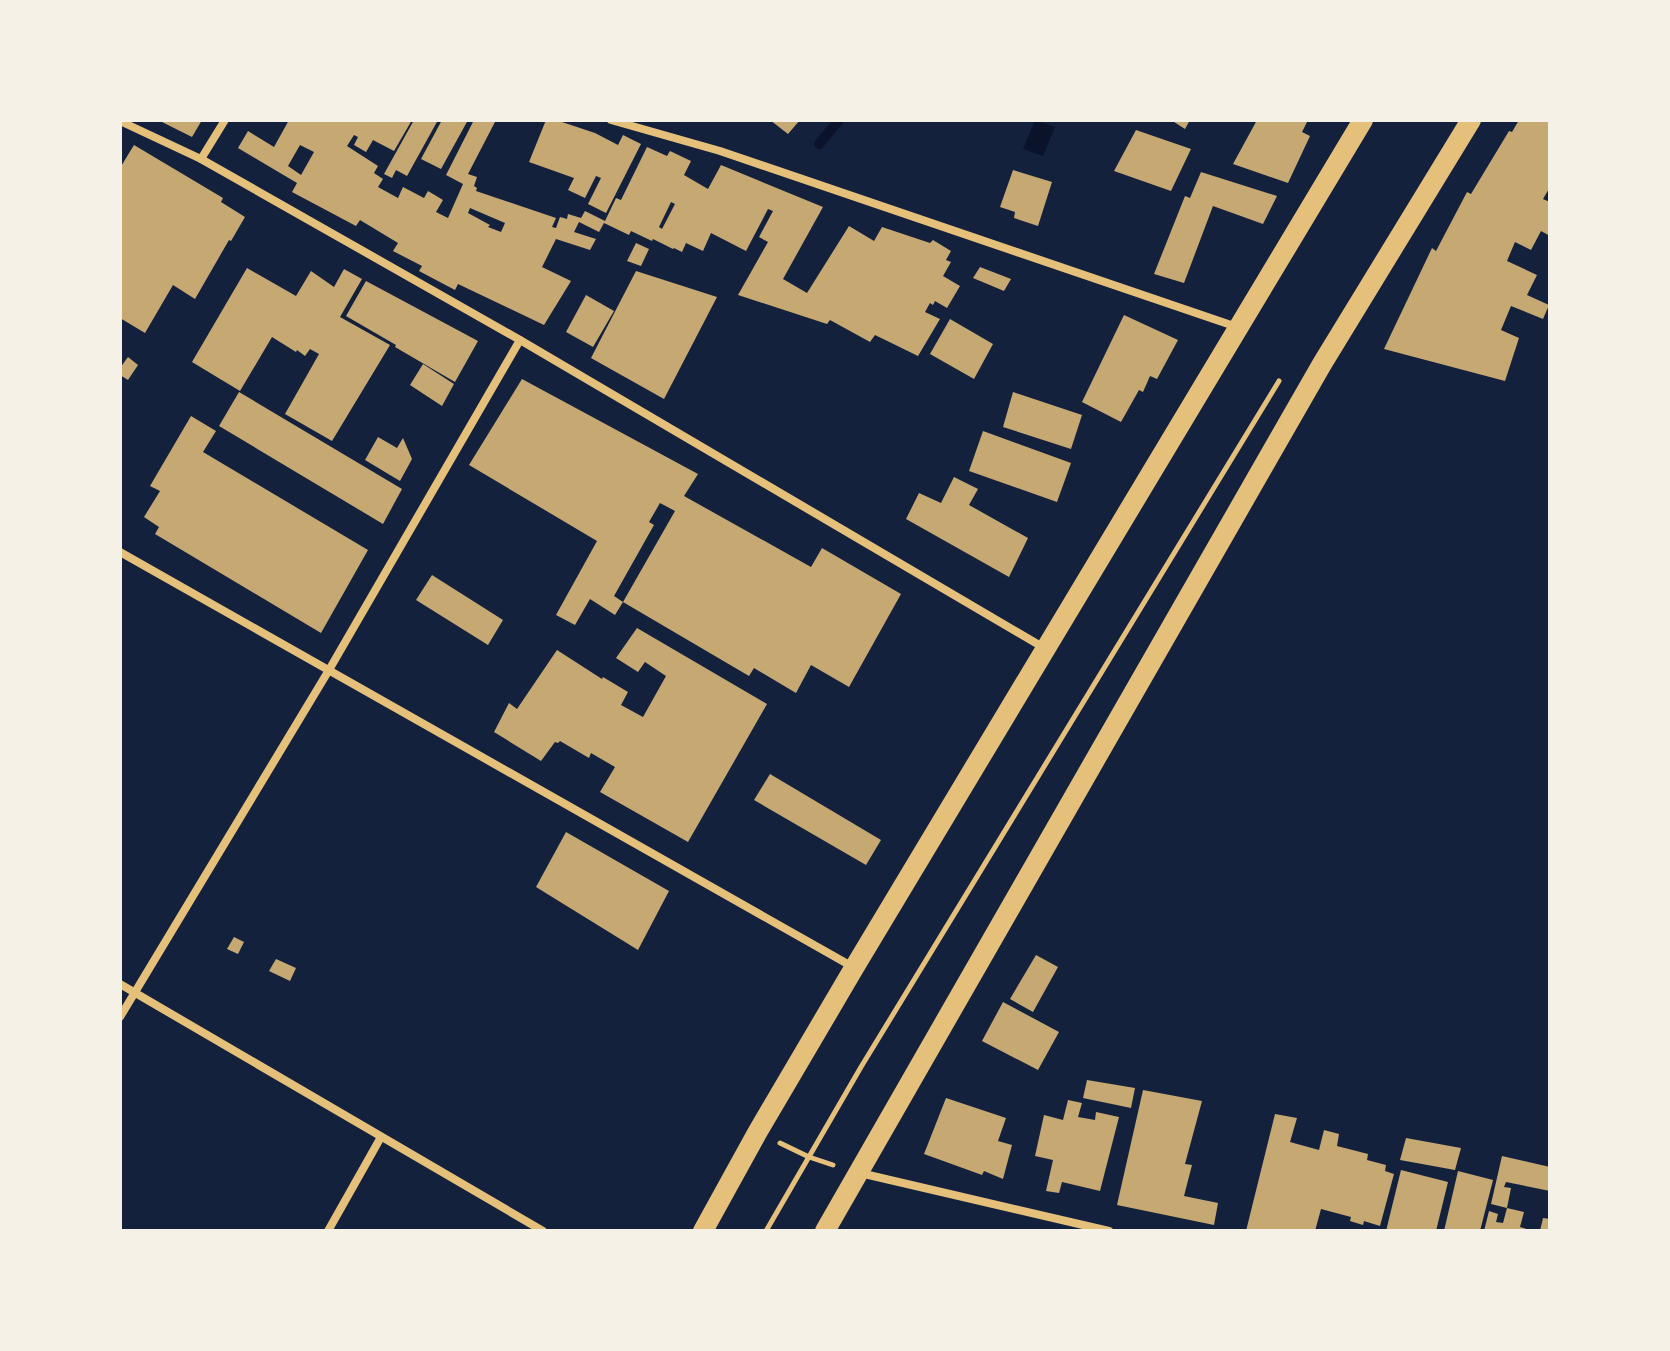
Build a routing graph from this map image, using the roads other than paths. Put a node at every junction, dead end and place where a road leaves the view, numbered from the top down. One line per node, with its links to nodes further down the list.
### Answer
1 (225, 120): 6 (street)
2 (611, 120): 7 (street)
3 (1363, 120): 7 (main road)
4 (1471, 120): 17 (main road)
5 (120, 121): 6 (street)
6 (201, 159): 8 (street)
7 (1238, 327): 10 (main road)
8 (520, 340): 10 (street); 11 (street)
9 (120, 552): 11 (street)
10 (1046, 650): 12 (main road)
11 (329, 670): 12 (street); 14 (street)
12 (854, 968): 20 (main road)
13 (120, 984): 14 (street)
14 (134, 992): 15 (street); 16 (street)
15 (120, 1017)
16 (381, 1137): 18 (street); 19 (street)
17 (859, 1173): 21 (main road); 22 (street)
18 (328, 1231)
19 (543, 1231)
20 (703, 1231)
21 (825, 1231)
22 (1109, 1231)

